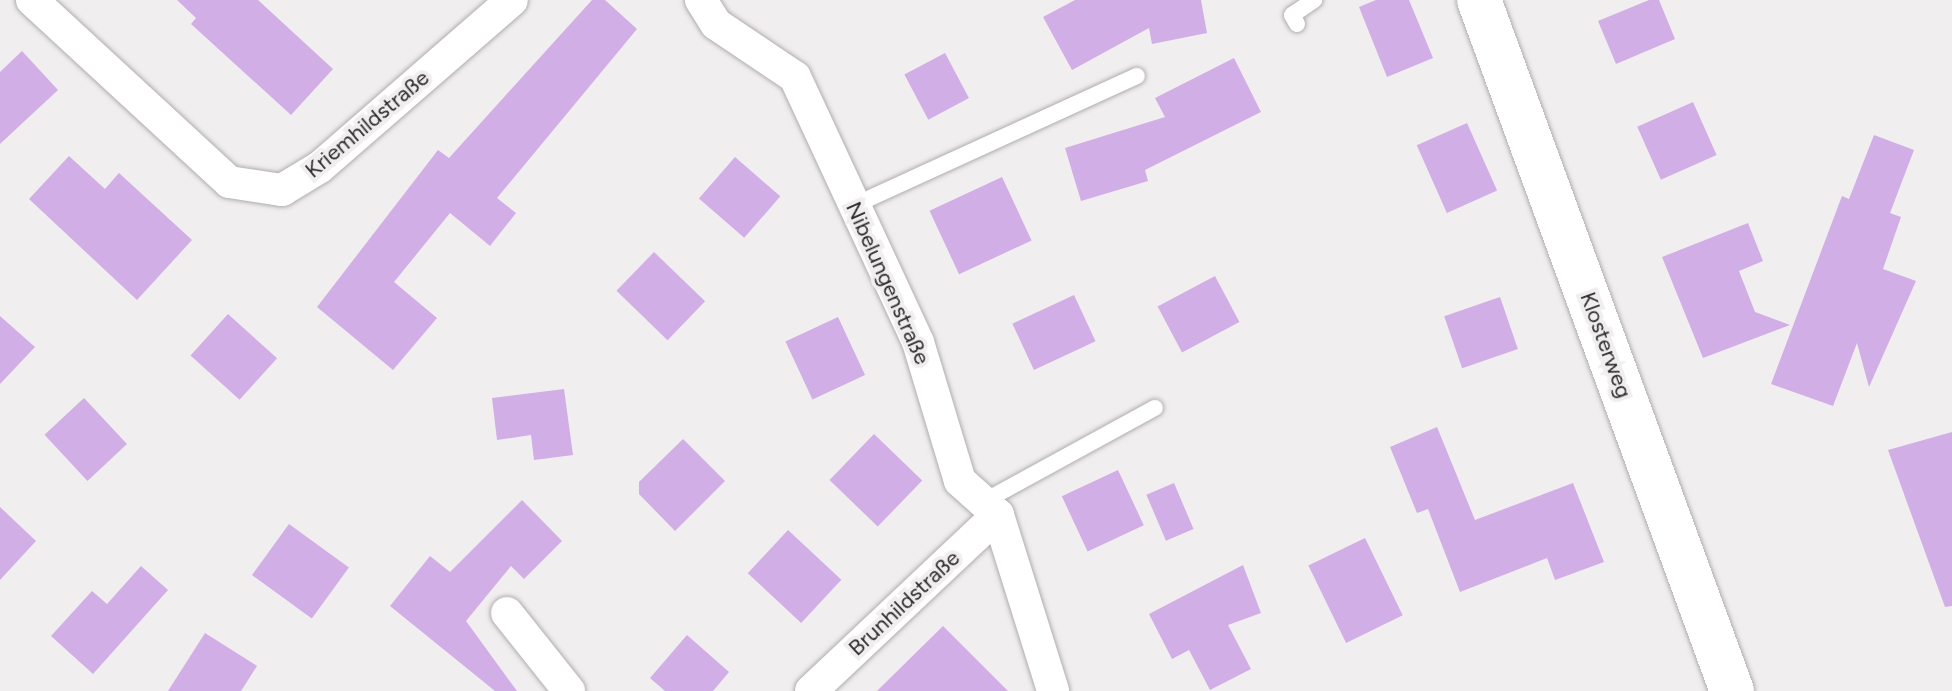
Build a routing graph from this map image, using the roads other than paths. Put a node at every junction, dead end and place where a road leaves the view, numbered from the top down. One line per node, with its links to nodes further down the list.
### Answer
1 (32, 0): 2 (street, Kriemhildstraße)
2 (512, 0)
3 (701, 0): 8 (street, Nibelungenstraße)
4 (1314, 0): 6 (lane)
5 (1479, 0): 15 (street, Klosterweg)
6 (1297, 24)
7 (1137, 76): 8 (lane)
8 (855, 205): 10 (street, Nibelungenstraße)
9 (1155, 408): 10 (lane)
10 (990, 508): 13 (street, Brunhildstraße); 14 (street, Nibelungenstraße)
11 (507, 613): 12 (street)
12 (569, 691)
13 (811, 691)
14 (1053, 691)
15 (1732, 691)

